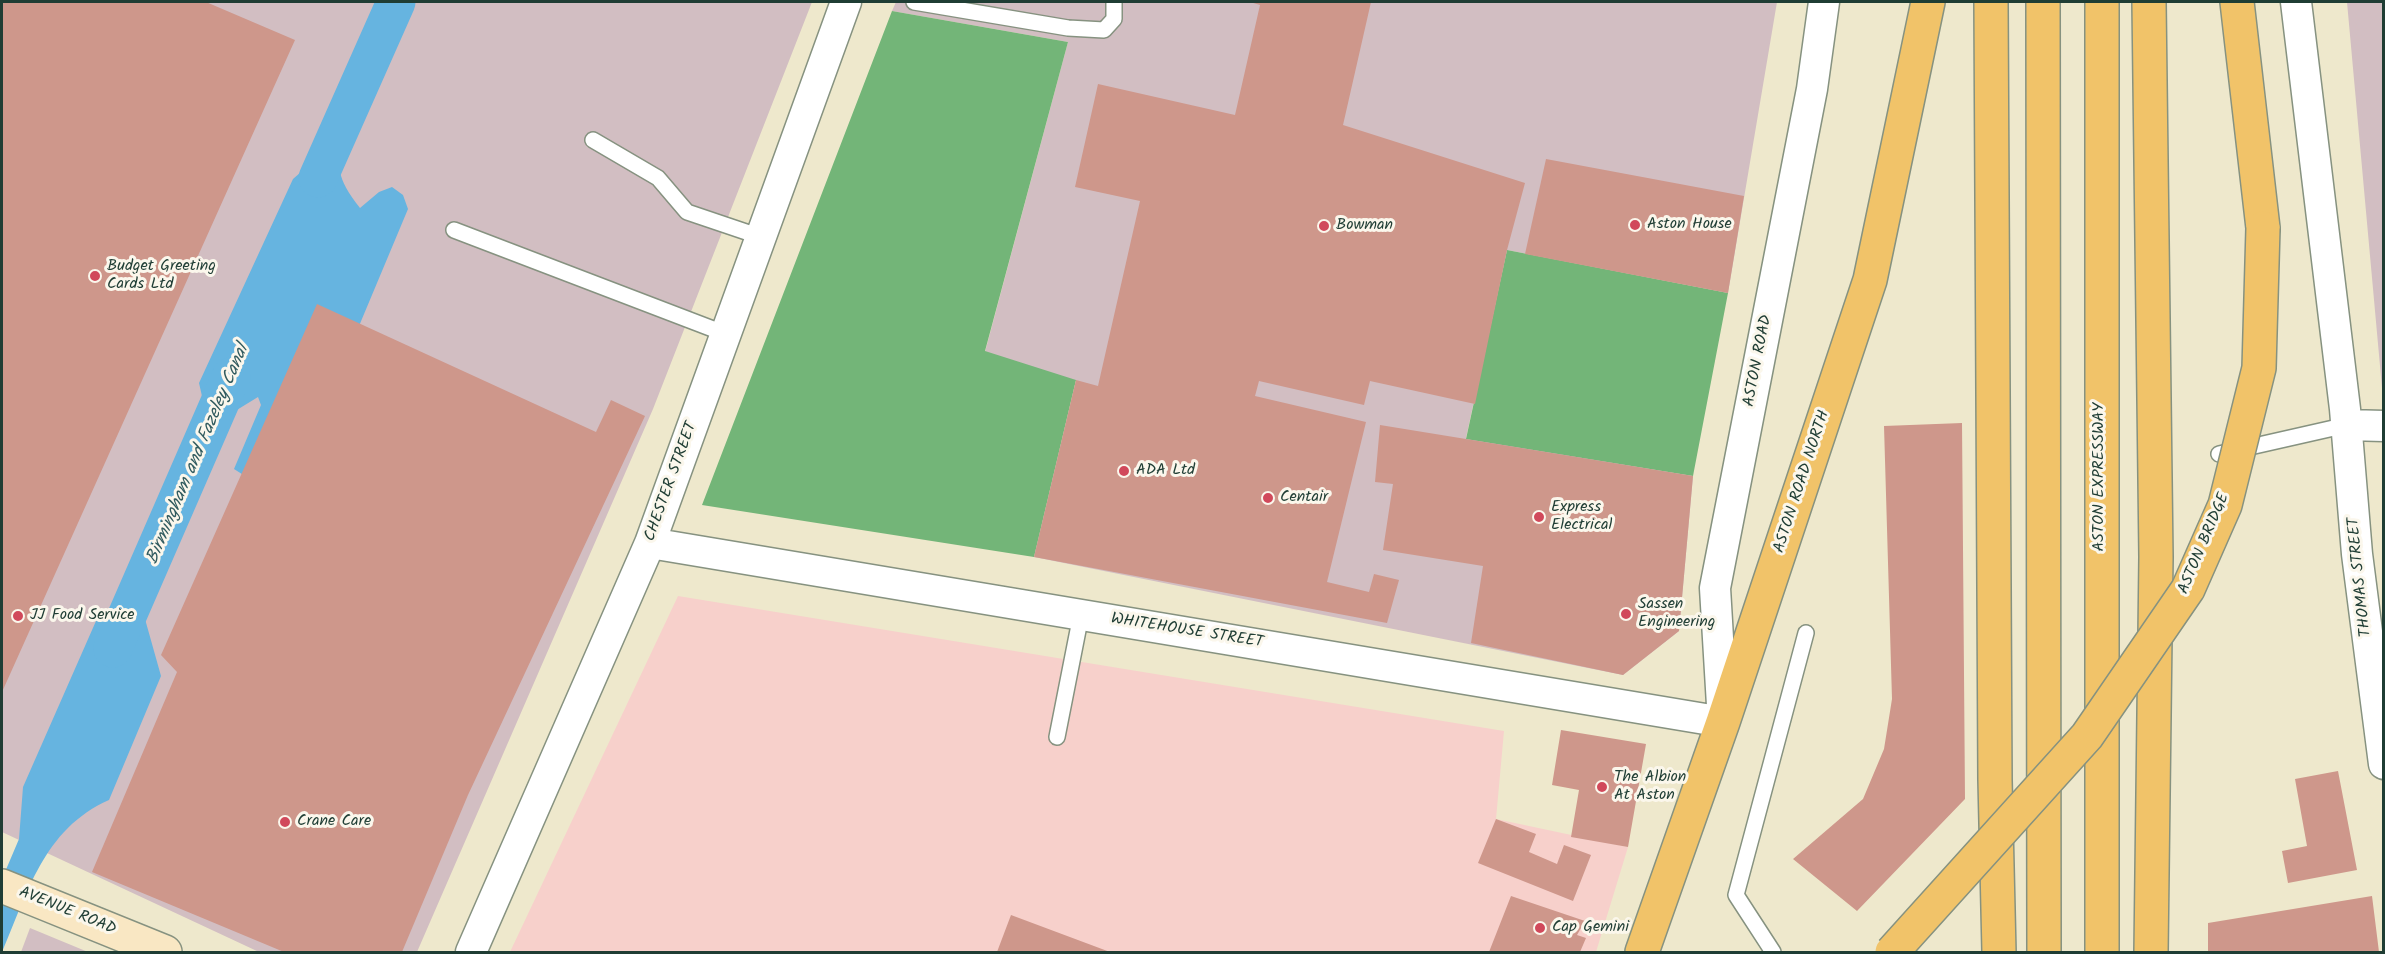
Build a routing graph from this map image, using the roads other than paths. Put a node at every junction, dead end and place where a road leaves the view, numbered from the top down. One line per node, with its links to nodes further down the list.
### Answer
1 (846, 2): 14 (street, CHESTER STREET)
2 (914, 2): 3 (lane)
3 (1114, 2)
4 (1824, 2): 23 (street, ASTON ROAD)
5 (1928, 2): 23 (main road, ASTON ROAD NORTH)
6 (1991, 2): 32 (main road)
7 (2043, 2): 33 (main road)
8 (2102, 2): 34 (main road, ASTON EXPRESSWAY)
9 (2149, 2): 35 (main road)
10 (2237, 2): 31 (main road, ASTON BRIDGE, bridge)
11 (2296, 2): 16 (street, THOMAS STREET)
12 (593, 140): 14 (lane)
13 (454, 230): 15 (lane)
14 (760, 237): 15 (street, CHESTER STREET)
15 (726, 334): 19 (street, CHESTER STREET)
16 (2347, 425): 17 (street); 18 (lane); 22 (street, THOMAS STREET)
17 (2384, 426)
18 (2219, 454)
19 (650, 543): 20 (street, WHITEHOUSE STREET); 28 (street, CHESTER STREET)
20 (1081, 615): 23 (street, WHITEHOUSE STREET); 24 (lane)
21 (1806, 633): 30 (lane)
22 (2381, 718): 25 (street, THOMAS STREET)
23 (1724, 722): 29 (main road, ASTON ROAD NORTH)
24 (1057, 737)
25 (2384, 764)
26 (2, 886): 27 (street, AVENUE ROAD)
27 (165, 952)
28 (471, 952)
29 (1642, 952)
30 (1773, 952)
31 (1892, 952)
32 (1999, 952)
33 (2044, 952)
34 (2102, 952)
35 (2151, 952)

